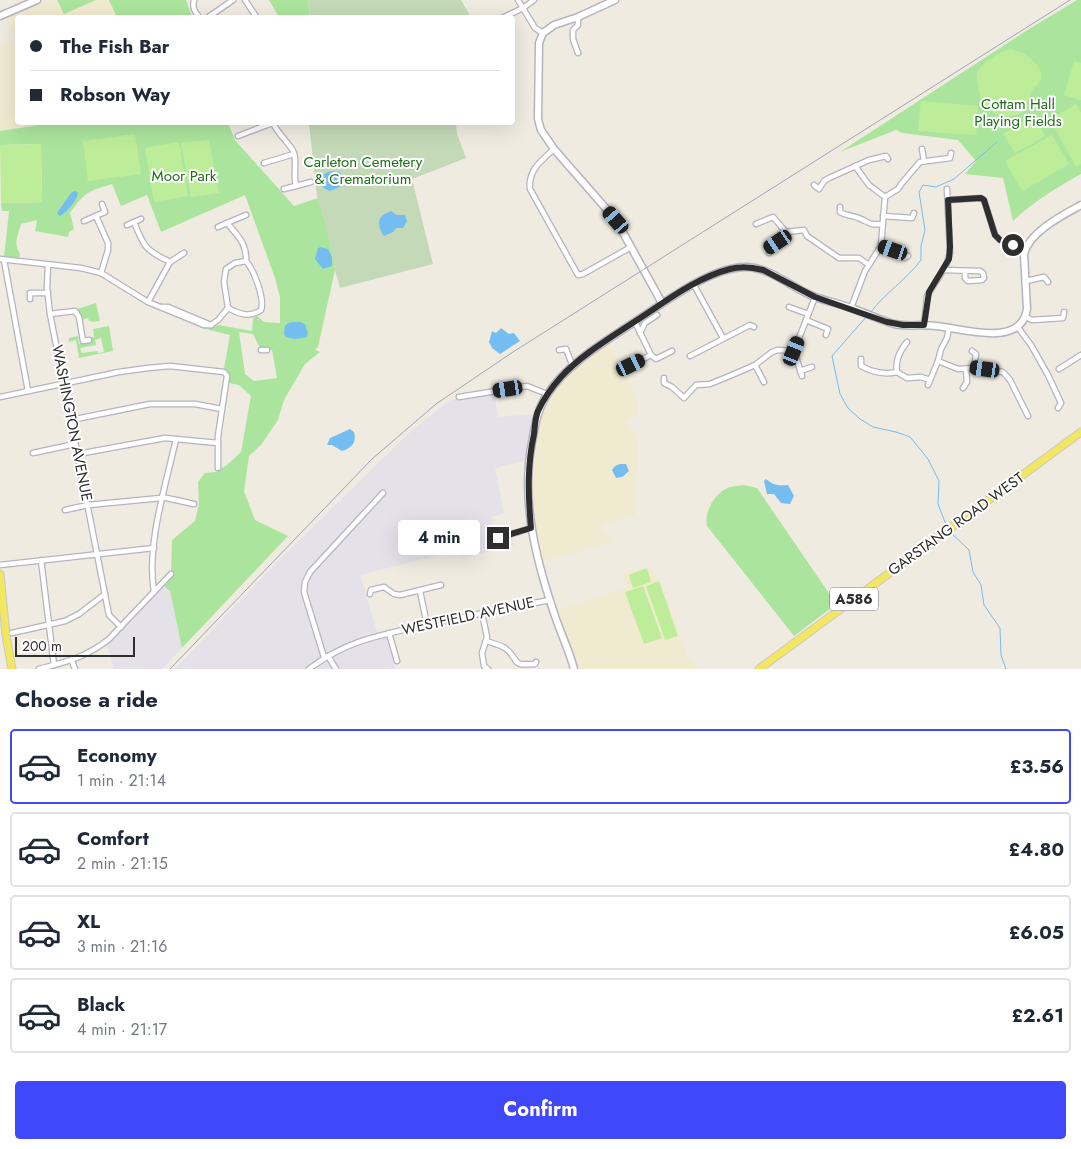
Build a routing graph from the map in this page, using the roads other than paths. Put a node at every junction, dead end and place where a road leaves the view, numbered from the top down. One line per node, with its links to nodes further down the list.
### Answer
1 (37, 0): 13 (main road)
2 (194, 0): 9 (street)
3 (233, 0): 10 (street)
4 (245, 0): 11 (street)
5 (518, 0): 8 (street)
6 (534, 0): 8 (street)
7 (615, 0): 14 (main road)
8 (523, 8): 12 (street); 15 (street)
9 (198, 15)
10 (211, 15)
11 (255, 15)
12 (508, 15)
13 (0, 16)
14 (578, 17): 15 (main road); 16 (street)
15 (543, 33): 21 (main road)
16 (578, 53)
17 (264, 125): 19 (street)
18 (275, 125): 22 (street)
19 (240, 134)
20 (922, 148): 25 (street)
21 (554, 149): 54 (main road); 54 (street)
22 (294, 154): 26 (street); 30 (street)
23 (887, 156): 27 (street)
24 (950, 158): 25 (street)
25 (924, 161): 35 (street)
26 (264, 163)
27 (855, 166): 32 (street); 35 (street)
28 (311, 182): 30 (street)
29 (814, 185): 32 (street)
30 (296, 186): 33 (street)
31 (947, 188): 36 (street)
32 (819, 189): 34 (street)
33 (284, 190)
34 (824, 194)
35 (885, 197): 42 (street)
36 (948, 200): 56 (street); 66 (street)
37 (102, 204): 41 (street)
38 (1081, 205): 56 (main road)
39 (839, 211): 49 (street)
40 (246, 215): 47 (street)
41 (96, 216): 45 (street); 68 (street)
42 (882, 216): 43 (street); 49 (street)
43 (913, 218)
44 (142, 219): 46 (street)
45 (84, 220)
46 (134, 222): 50 (street); 61 (street)
47 (227, 223): 51 (street); 60 (street)
48 (756, 224): 52 (street)
49 (882, 224): 53 (street)
50 (127, 225)
51 (218, 227)
52 (786, 232): 55 (street); 64 (street)
53 (881, 246): 58 (street); 64 (street)
54 (631, 247): 76 (main road)
55 (768, 249)
56 (1025, 249): 69 (main road)
57 (184, 253): 61 (street)
58 (905, 258)
59 (2, 259): 63 (street); 126 (street)
60 (246, 261): 65 (street); 78 (street)
61 (170, 262): 75 (street)
62 (222, 263): 65 (street)
63 (48, 265): 68 (street); 72 (street, WASHINGTON AVENUE)
64 (870, 265): 79 (street)
65 (226, 269): 78 (street)
66 (943, 270): 67 (street); 87 (street)
67 (965, 271)
68 (101, 272): 75 (street)
69 (1026, 281): 70 (street); 84 (main road)
70 (1048, 282)
71 (694, 285): 73 (main road); 76 (main road); 92 (street)
72 (48, 292): 74 (street); 81 (street, WASHINGTON AVENUE)
73 (815, 297): 79 (main road); 83 (street)
74 (30, 299)
75 (148, 302): 78 (street)
76 (662, 303): 85 (main road)
77 (789, 307): 83 (street)
78 (228, 308)
79 (851, 308): 87 (main road)
80 (1064, 312): 84 (street)
81 (50, 314): 93 (street); 123 (street, WASHINGTON AVENUE)
82 (657, 315): 90 (street)
83 (807, 317): 91 (street); 102 (street)
84 (1026, 317): 88 (main road)
85 (635, 322): 90 (street); 113 (main road)
86 (752, 324): 92 (street)
87 (924, 325): 89 (main road)
88 (1017, 326): 89 (main road); 119 (street)
89 (949, 328): 109 (street)
90 (640, 332): 105 (street)
91 (826, 336)
92 (723, 338): 104 (street)
93 (84, 341)
94 (898, 342): 97 (street)
95 (907, 342): 97 (street)
96 (692, 346): 104 (street)
97 (903, 348): 117 (street)
98 (261, 350): 99 (street)
99 (266, 350)
100 (559, 350): 113 (street)
101 (672, 351): 105 (street)
102 (794, 351): 111 (street); 114 (street)
103 (976, 352): 115 (street)
104 (696, 353): 107 (street)
105 (651, 355): 110 (street)
106 (1081, 355): 119 (street)
107 (690, 356)
108 (861, 358): 117 (street)
109 (938, 361): 116 (street); 117 (street)
110 (631, 365)
111 (754, 365): 121 (street); 130 (street)
112 (1004, 366): 118 (street)
113 (573, 367): 127 (main road)
114 (812, 367)
115 (974, 368): 116 (street); 118 (street)
116 (966, 369): 122 (street)
117 (897, 372)
118 (1003, 372): 134 (street)
119 (1048, 375): 132 (street)
120 (663, 382): 130 (street)
121 (764, 382)
122 (967, 382): 124 (street); 125 (street)
123 (63, 384): 126 (street); 133 (street); 135 (street, WASHINGTON AVENUE)
124 (972, 386)
125 (963, 388)
126 (28, 391): 129 (street)
127 (547, 394): 128 (street); 148 (main road)
128 (459, 397)
129 (0, 398)
130 (684, 398): 131 (street)
131 (680, 403)
132 (1058, 408)
133 (222, 409): 135 (street); 138 (street)
134 (1028, 416)
135 (71, 420): 139 (street, WASHINGTON AVENUE)
136 (1081, 432): 185 (main road, GARSTANG ROAD WEST / A586)
137 (176, 439): 138 (street); 141 (street); 144 (street)
138 (218, 443): 142 (street)
139 (75, 444): 140 (street); 141 (street, WASHINGTON AVENUE)
140 (33, 453)
141 (78, 454): 146 (street, WASHINGTON AVENUE)
142 (218, 468)
143 (383, 493): 171 (street)
144 (161, 498): 145 (street); 146 (street); 150 (street)
145 (194, 504)
146 (88, 505): 147 (street); 151 (street, WASHINGTON AVENUE)
147 (65, 510)
148 (531, 528): 149 (street); 161 (main road)
149 (498, 538)
150 (154, 548): 151 (street); 159 (street)
151 (98, 554): 152 (street); 160 (street, WASHINGTON AVENUE)
152 (41, 560): 153 (street); 164 (street)
153 (0, 565)
154 (0, 574): 169 (main road)
155 (171, 574): 159 (street)
156 (441, 585): 158 (street)
157 (370, 590): 158 (street)
158 (420, 591): 163 (street)
159 (154, 592): 165 (street)
160 (105, 594): 164 (street); 165 (street, WASHINGTON AVENUE)
161 (550, 600): 162 (street, WESTFIELD AVENUE); 184 (main road)
162 (482, 613): 163 (street, WESTFIELD AVENUE); 168 (street)
163 (427, 625): 166 (street, WESTFIELD AVENUE)
164 (48, 626): 167 (street); 174 (street)
165 (121, 627): 172 (street)
166 (388, 633): 170 (street); 171 (street, WESTFIELD AVENUE)
167 (12, 634)
168 (486, 641): 173 (street); 176 (street)
169 (7, 642): 177 (main road); 178 (main road)
170 (402, 656)
171 (326, 657): 181 (street, WESTFIELD AVENUE); 182 (street)
172 (72, 661): 174 (street); 180 (street)
173 (515, 662): 175 (street); 183 (street)
174 (54, 665): 179 (street)
175 (536, 665)
176 (485, 668)
177 (8, 669)
178 (12, 669)
179 (39, 669)
180 (75, 669)
181 (309, 669)
182 (336, 669)
183 (512, 669)
184 (574, 669)
185 (759, 669)

